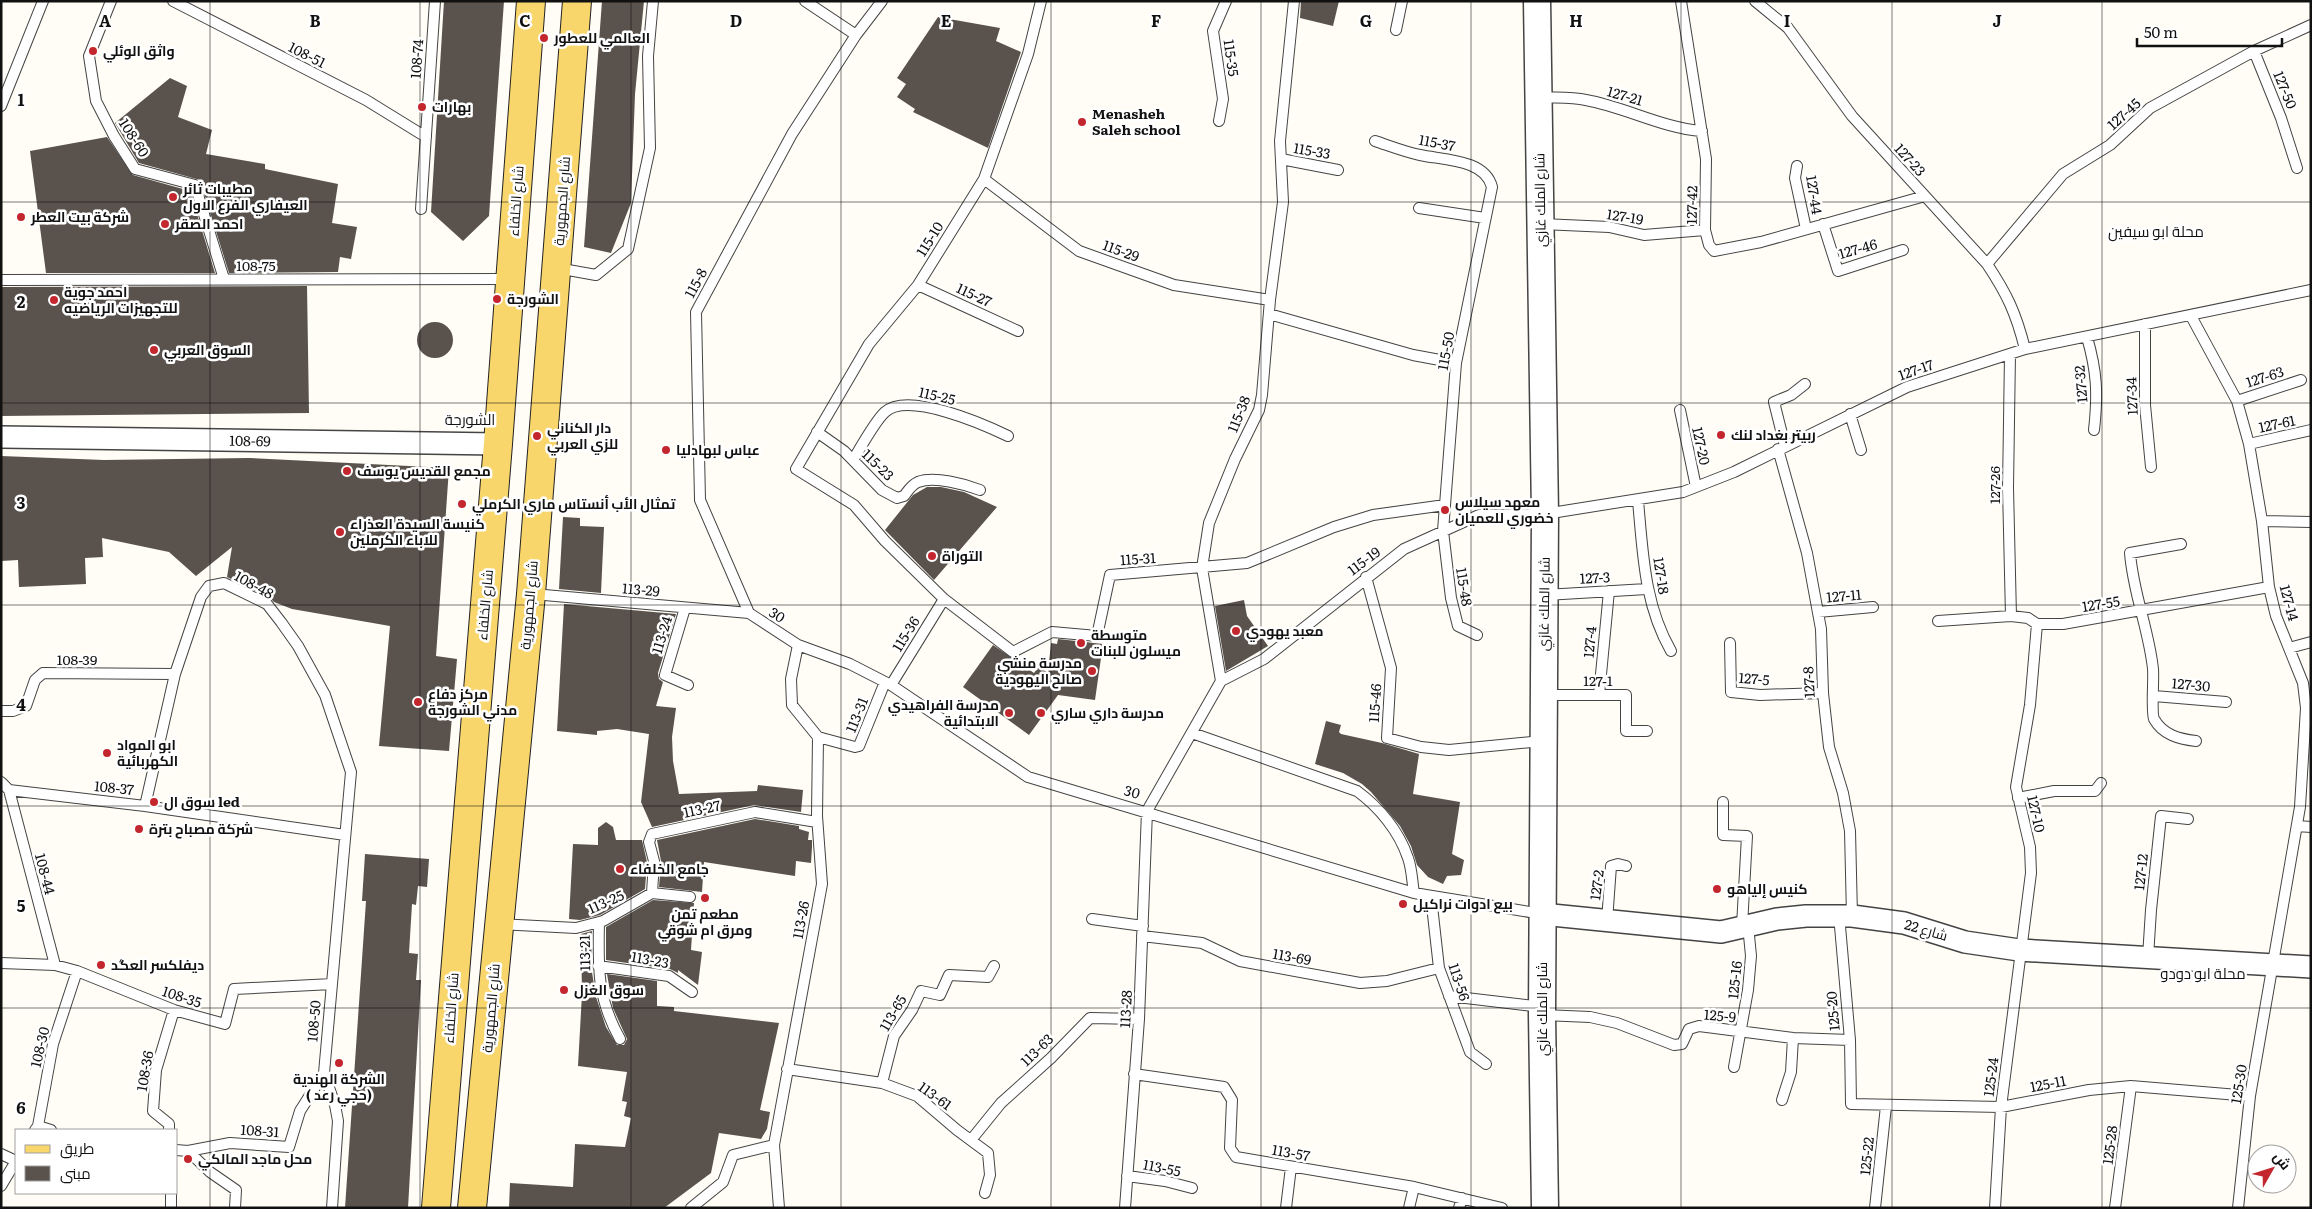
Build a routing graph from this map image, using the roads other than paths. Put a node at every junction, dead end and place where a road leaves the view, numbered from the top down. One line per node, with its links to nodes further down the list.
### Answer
1 (43, 1): 22 (lane)
2 (111, 1): 44 (lane, 108-60)
3 (173, 1): 25 (lane, 108-51)
4 (435, 1): 25 (lane, 108-74)
5 (531, 1): 45 (main road, شارع الخلفاء)
6 (577, 1): 43 (main road, شارع الجمهورية)
7 (653, 1): 43 (lane)
8 (805, 1): 19 (lane)
9 (882, 1): 19 (lane, 115-8)
10 (1041, 1): 31 (lane, 115-10)
11 (1226, 1): 23 (lane, 115-35)
12 (1294, 1): 27 (lane, 115-38)
13 (1402, 1): 18 (lane)
14 (1537, 1): 21 (street, شارع الملك غازي)
15 (1681, 1): 24 (lane, 127-42)
16 (1755, 1): 33 (lane, 127-23)
17 (2311, 25): 20 (lane, 127-45)
18 (1396, 30)
19 (856, 35): 96 (lane, 115-8)
20 (2254, 51): 29 (lane, 127-50); 42 (lane, 127-45)
21 (1539, 97): 24 (lane, 127-21); 37 (street, شارع الملك غازي)
22 (1, 106)
23 (1219, 121)
24 (1702, 131): 40 (lane, 127-42)
25 (426, 137): 35 (lane, 108-74)
26 (1375, 141): 32 (lane, 115-37)
27 (1281, 160): 30 (lane, 115-33); 49 (lane, 115-38)
28 (1797, 166): 39 (lane, 127-44)
29 (2297, 168)
30 (1338, 170)
31 (984, 179): 47 (lane, 115-10); 49 (lane, 115-29)
32 (1490, 179): 36 (lane, 115-50)
33 (1925, 196): 38 (lane, 127-42); 42 (lane, 127-23)
34 (1419, 208): 36 (lane)
35 (421, 210)
36 (1485, 218): 57 (lane, 115-50)
37 (1541, 224): 40 (lane, 127-19); 79 (street, شارع الملك غازي)
38 (1823, 224): 39 (lane, 127-42); 41 (lane, 127-46)
39 (1806, 229): 40 (lane, 127-42)
40 (1705, 230)
41 (1903, 250)
42 (1987, 264): 55 (lane, 127-23)
43 (558, 268): 89 (main road, شارع الجمهورية)
44 (224, 279): 45 (lane, 108-75); 46 (lane, 108-75)
45 (511, 279): 68 (main road, شارع الخلفاء)
46 (1, 280)
47 (918, 284): 53 (lane, 115-27); 65 (lane, 115-10)
48 (2311, 290): 51 (lane, 127-17)
49 (1270, 300): 50 (lane, 115-38)
50 (1269, 314): 57 (lane); 84 (lane, 115-38)
51 (2191, 316): 52 (lane, 127-17); 60 (lane, 127-14)
52 (2145, 324): 54 (lane, 127-17); 73 (lane, 127-34)
53 (1018, 331)
54 (2087, 337): 55 (lane, 127-17); 63 (lane, 127-32)
55 (2025, 349): 56 (lane, 127-17)
56 (2010, 354): 62 (lane, 127-17); 97 (lane, 127-26)
57 (1456, 363): 78 (lane, 115-50)
58 (2301, 380): 60 (lane, 127-63)
59 (1805, 384): 70 (lane, 127-8)
60 (2237, 401): 69 (lane, 127-14)
61 (1680, 410): 75 (lane, 127-20)
62 (1850, 414): 70 (lane, 127-17); 71 (lane)
63 (2094, 430)
64 (2311, 430): 69 (lane, 127-61)
65 (817, 432): 72 (lane, 115-23); 74 (lane, 115-10)
66 (1008, 436): 72 (lane, 115-25)
67 (1, 437): 68 (street, 108-69)
68 (498, 444): 199 (main road, شارع الخلفاء)
69 (2249, 444): 80 (lane, 127-14)
70 (1782, 447): 75 (lane, 127-17); 94 (lane, 127-8)
71 (1861, 450)
72 (853, 460): 76 (lane, 115-23)
73 (2151, 467)
74 (796, 469): 91 (lane, 115-31)
75 (1696, 487): 77 (lane, 127-17)
76 (980, 490)
77 (1638, 501): 79 (lane, 127-17); 87 (lane, 127-18)
78 (1445, 505): 82 (lane, 115-50); 84 (lane, 115-31)
79 (1545, 514): 82 (lane, 115-19); 90 (street, شارع الملك غازي)
80 (2262, 522): 81 (lane); 86 (lane, 127-14)
81 (2311, 522)
82 (1443, 531): 85 (lane, 115-19); 100 (lane, 115-48)
83 (2181, 544): 95 (lane)
84 (1202, 568): 91 (lane, 115-31); 107 (lane, 115-38)
85 (1366, 577): 107 (lane, 115-19); 120 (lane, 115-46)
86 (2269, 587): 95 (lane, 127-55); 104 (lane, 127-14)
87 (1647, 589): 88 (lane, 127-3); 105 (lane, 127-18)
88 (1609, 591): 90 (lane, 127-3); 112 (lane, 127-4)
89 (531, 594): 93 (lane, 113-29); 144 (main road, شارع الجمهورية)
90 (1544, 595): 111 (street, شارع الملك غازي)
91 (944, 599): 108 (lane, 115-36)
92 (1873, 607): 94 (lane, 127-11)
93 (685, 608): 96 (lane, 113-29); 109 (lane, 113-24)
94 (1818, 612): 110 (lane, 127-8)
95 (2140, 612): 99 (lane, 127-55); 113 (lane)
96 (749, 613): 103 (lane, 30)
97 (2011, 616): 98 (lane, 127-55); 99 (lane, 127-55)
98 (1938, 621)
99 (2037, 624): 125 (lane, 127-10)
100 (1477, 634)
101 (2311, 642): 104 (lane)
102 (1730, 643): 110 (lane, 127-5)
103 (798, 645): 108 (lane, 30); 119 (lane)
104 (2289, 648): 118 (lane, 127-14)
105 (1670, 651)
106 (175, 674): 115 (lane, 108-39); 127 (lane, 108-48); 133 (lane, 108-48)
107 (1221, 681): 117 (lane)
108 (888, 683): 119 (lane, 113-31); 128 (lane, 30)
109 (688, 685)
110 (1823, 693): 140 (lane, 127-8)
111 (1543, 695): 112 (lane, 127-1); 120 (street, شارع الملك غازي)
112 (1599, 695): 116 (lane, 127-1)
113 (2154, 696): 114 (lane, 127-30); 121 (lane)
114 (2226, 702)
115 (1, 711)
116 (1647, 731)
117 (1192, 733): 128 (lane); 136 (lane)
118 (2308, 735): 131 (lane, 127-14)
119 (818, 737): 130 (lane, 113-26)
120 (1542, 741): 139 (street, شارع الملك غازي)
121 (2196, 741)
122 (1, 782): 124 (lane)
123 (2101, 783): 125 (lane)
124 (9, 790): 127 (lane, 108-37); 150 (lane, 108-44)
125 (2018, 798): 147 (lane, 127-10)
126 (1723, 802): 145 (lane, 125-16)
127 (144, 806): 133 (lane, 108-37)
128 (1147, 811): 136 (lane, 30); 146 (lane, 113-28)
129 (2188, 819): 148 (lane, 127-12)
130 (817, 822): 135 (lane, 113-27); 169 (lane, 113-26)
131 (2297, 826): 132 (lane); 151 (lane, 127-14)
132 (2311, 827)
133 (345, 835): 157 (lane, 108-50)
134 (1626, 866): 142 (lane, 127-2)
135 (652, 893): 137 (lane); 143 (lane, 113-25)
136 (1414, 893): 138 (lane, 30)
137 (690, 897)
138 (1431, 897): 139 (lane, 30); 155 (lane, 113-56)
139 (1542, 914): 142 (street, شارع 22); 161 (street, شارع الملك غازي)
140 (1845, 915): 145 (street, شارع 22); 147 (street, شارع 22); 166 (lane, 125-20)
141 (1092, 919): 146 (lane, 113-69)
142 (1607, 921): 145 (street, شارع 22)
143 (599, 922): 144 (lane, 113-25); 152 (lane, 113-21)
144 (499, 924): 200 (main road, شارع الجمهورية)
145 (1745, 925): 163 (lane, 125-16)
146 (1143, 931): 155 (lane, 113-69); 162 (lane, 113-28)
147 (2019, 950): 148 (street, شارع 22); 178 (lane, 125-24)
148 (2148, 957): 151 (street, شارع 22)
149 (1, 963): 150 (lane, 108-35)
150 (55, 965): 156 (lane, 108-35)
151 (2274, 965): 154 (street, شارع 22); 174 (lane, 125-30)
152 (598, 966): 158 (lane, 113-23); 165 (lane, 113-21)
153 (994, 966): 172 (lane, 113-65)
154 (2311, 967)
155 (1439, 968): 159 (lane, 113-56)
156 (77, 971): 160 (lane, 108-35); 179 (lane, 108-30)
157 (332, 984): 160 (lane, 108-35); 170 (lane, 108-50)
158 (692, 992)
159 (1449, 996): 161 (lane); 167 (lane, 113-56)
160 (174, 1010): 180 (lane, 108-36)
161 (1542, 1011): 163 (lane, 125-9); 207 (street, شارع الملك غازي)
162 (1140, 1019): 171 (lane, 113-28); 181 (lane, 113-63)
163 (1742, 1032): 164 (lane, 125-9); 168 (lane, 125-16)
164 (1793, 1038): 166 (lane, 125-9); 175 (lane)
165 (620, 1039)
166 (1850, 1040): 176 (lane, 125-20)
167 (1486, 1064)
168 (1734, 1067)
169 (787, 1069): 172 (lane, 113-61); 182 (lane, 113-26)
170 (324, 1073): 184 (lane, 108-31); 198 (lane, 108-50)
171 (1134, 1074): 188 (lane, 113-57); 189 (lane, 113-28)
172 (882, 1083): 181 (lane, 113-61)
173 (2130, 1086): 174 (lane, 125-11); 178 (lane, 125-11); 210 (lane, 125-28)
174 (2250, 1096): 211 (lane, 125-30)
175 (1782, 1100)
176 (1851, 1104): 177 (lane, 125-11)
177 (1886, 1106): 178 (lane, 125-11); 208 (lane, 125-22)
178 (2001, 1107): 209 (lane, 125-24)
179 (37, 1128)
180 (169, 1129)
181 (971, 1140): 193 (lane, 113-61)
182 (774, 1145): 201 (lane); 202 (lane, 113-26)
183 (178, 1150): 184 (lane, 108-31)
184 (188, 1151): 197 (lane)
185 (1, 1154): 186 (lane)
186 (15, 1161)
187 (15, 1163): 190 (lane)
188 (1290, 1167): 191 (lane, 113-57); 204 (lane)
189 (1127, 1176): 192 (lane, 113-55); 203 (lane, 113-28)
190 (1, 1186)
191 (1414, 1187): 195 (lane, 113-57); 205 (lane)
192 (1192, 1188)
193 (985, 1193)
194 (171, 1194): 196 (lane)
195 (1460, 1203): 206 (lane, 113-57)
196 (171, 1208)
197 (235, 1208)
198 (332, 1208)
199 (436, 1208)
200 (472, 1208)
201 (691, 1208)
202 (779, 1208)
203 (1125, 1208)
204 (1286, 1208)
205 (1409, 1208)
206 (1502, 1208)
207 (1545, 1208)
208 (1875, 1208)
209 (1995, 1208)
210 (2114, 1208)
211 (2238, 1208)

